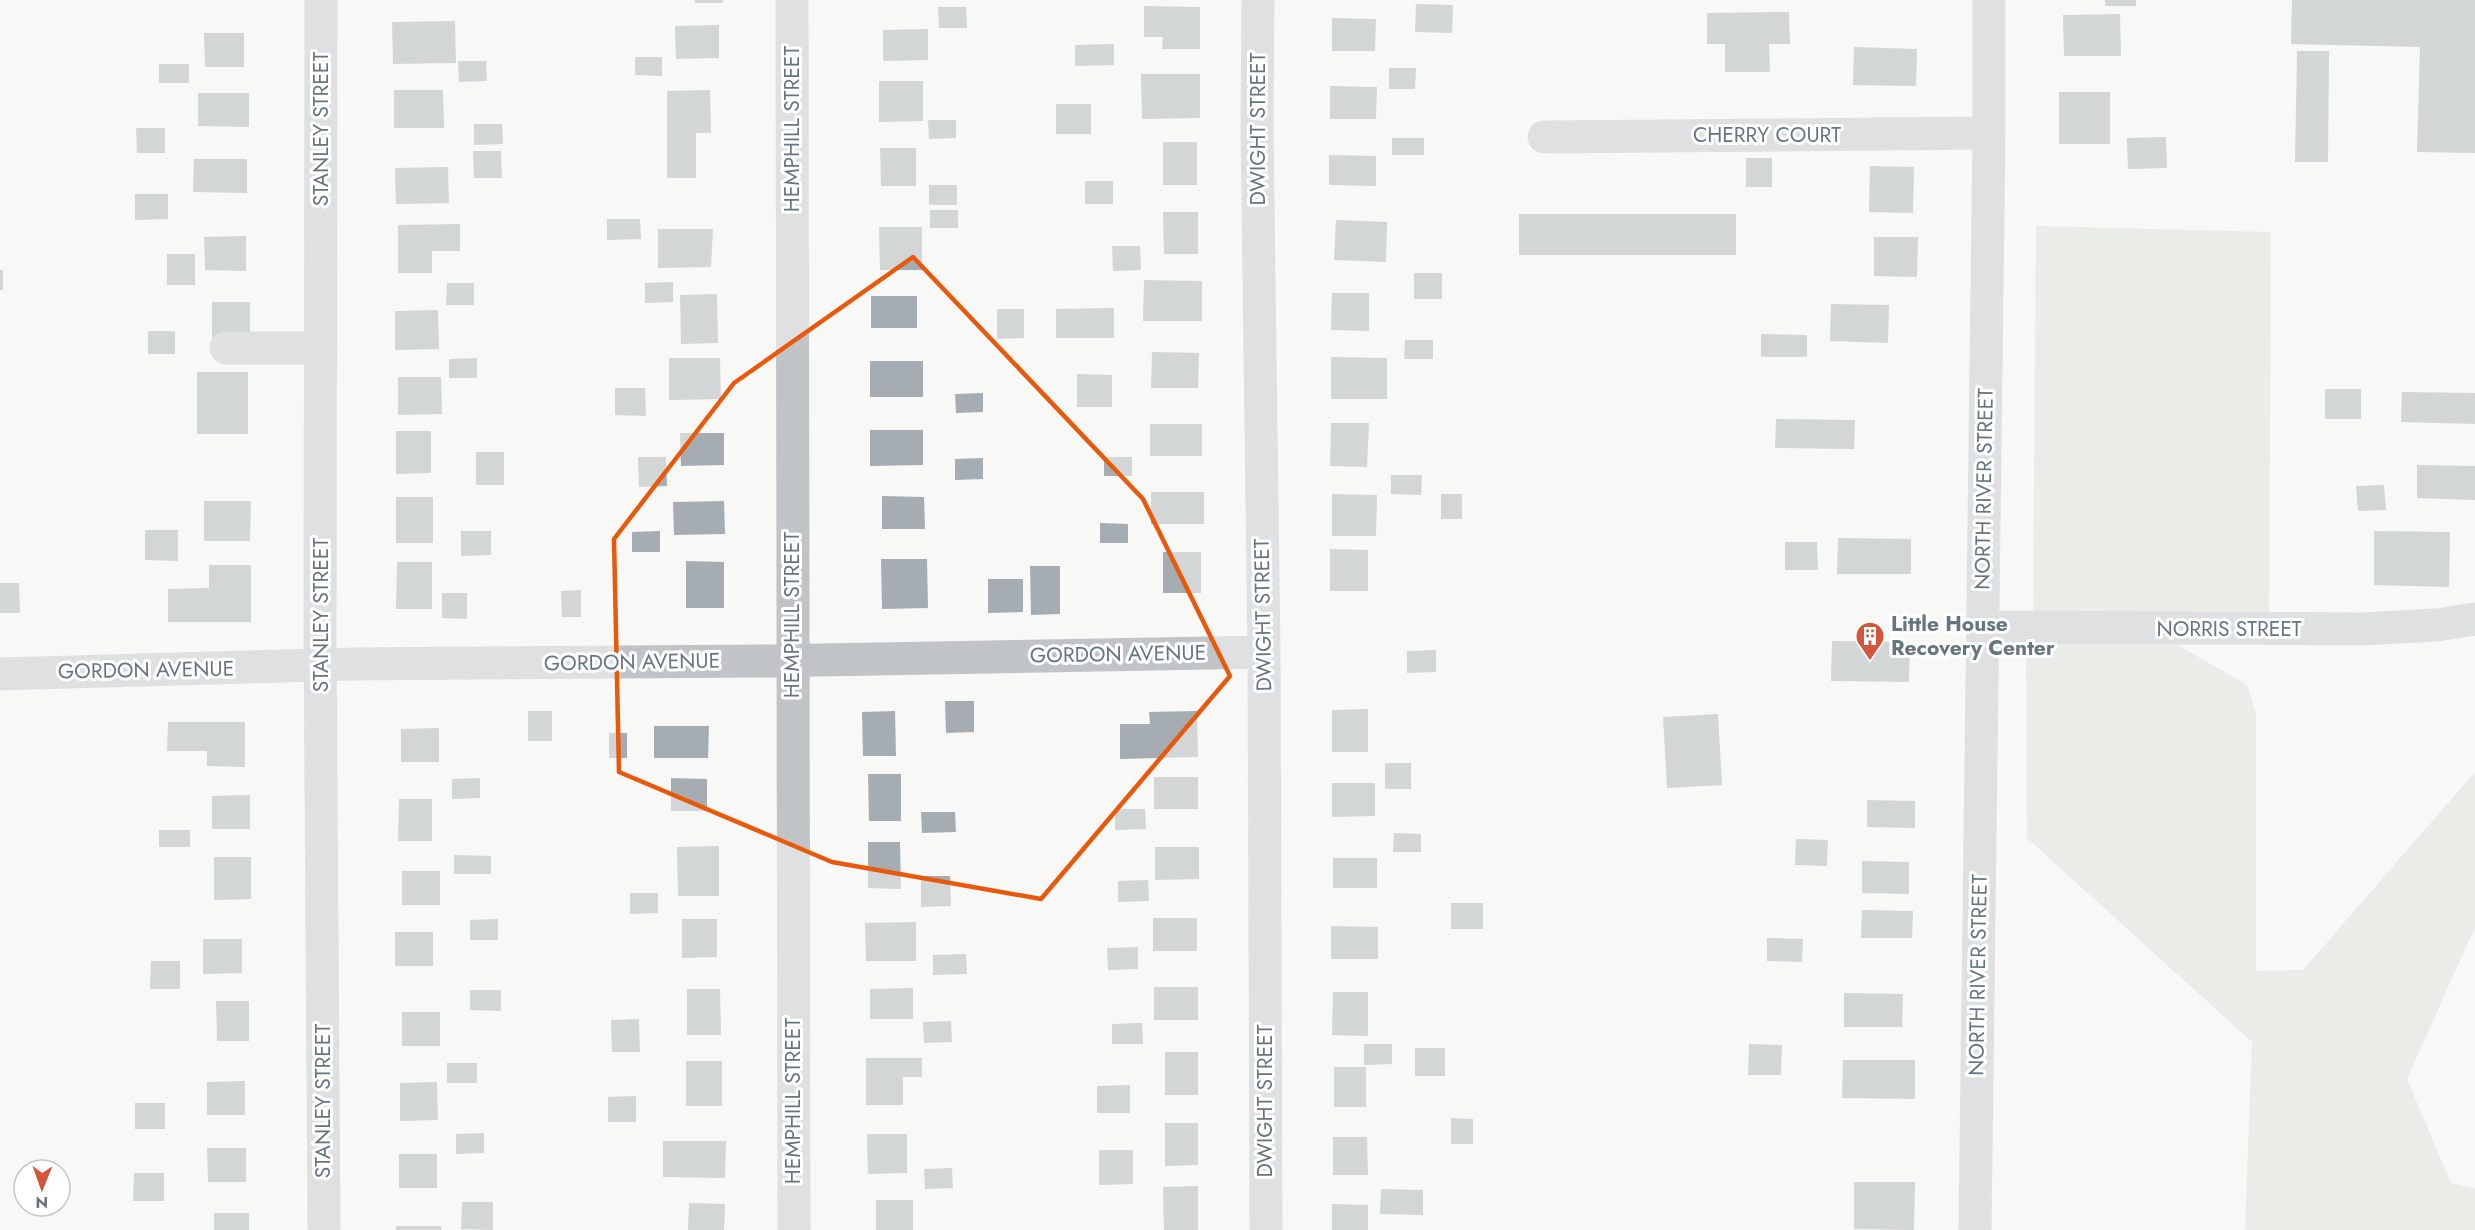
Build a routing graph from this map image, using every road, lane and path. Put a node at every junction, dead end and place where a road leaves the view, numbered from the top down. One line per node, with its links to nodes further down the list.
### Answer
1 (321, 0): 8 (street, STANLEY STREET)
2 (792, 0): 12 (street, HEMPHILL STREET)
3 (1258, 0): 11 (street, DWIGHT STREET)
4 (1989, 0): 5 (street, NORTH RIVER STREET)
5 (1989, 133): 6 (street, CHERRY COURT); 10 (street, NORTH RIVER STREET)
6 (1544, 137)
7 (226, 348): 8 (street)
8 (321, 348): 13 (street, STANLEY STREET)
9 (2475, 619): 10 (street, NORRIS STREET)
10 (1983, 627): 18 (street, NORTH RIVER STREET)
11 (1264, 652): 12 (street, GORDON AVENUE); 17 (street, DWIGHT STREET)
12 (792, 660): 13 (street, GORDON AVENUE); 16 (street, HEMPHILL STREET)
13 (321, 665): 14 (street, GORDON AVENUE); 15 (street, STANLEY STREET)
14 (0, 674)
15 (324, 1230)
16 (794, 1230)
17 (1266, 1230)
18 (1975, 1230)

